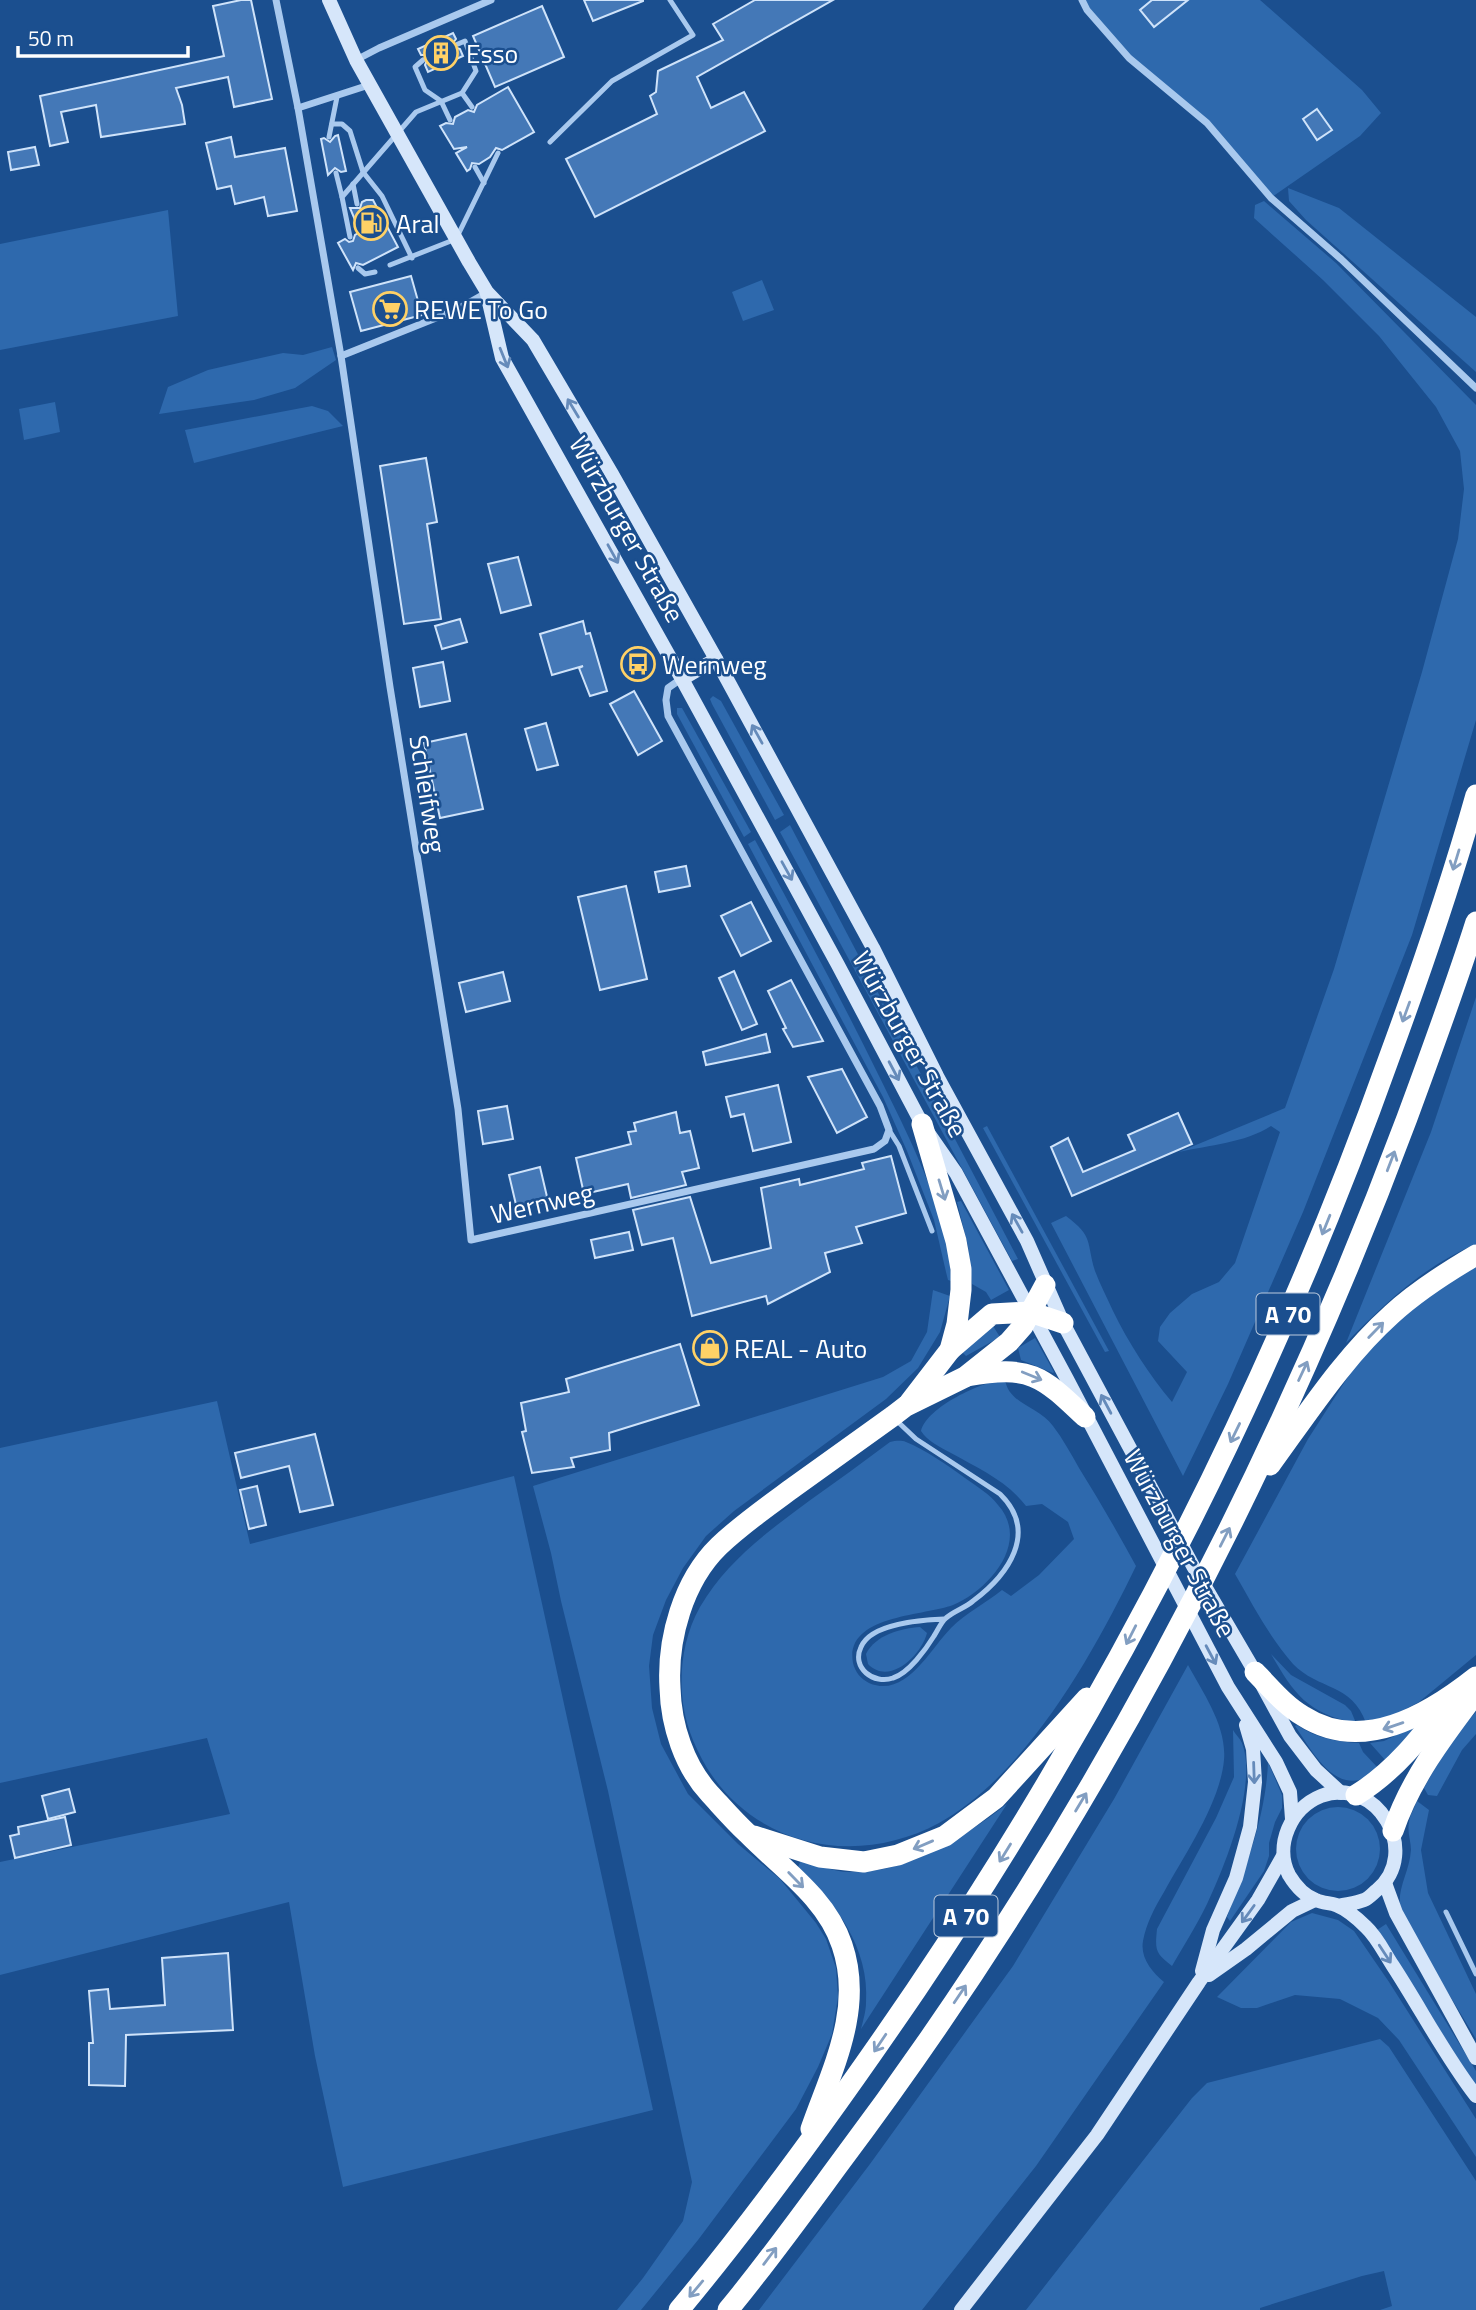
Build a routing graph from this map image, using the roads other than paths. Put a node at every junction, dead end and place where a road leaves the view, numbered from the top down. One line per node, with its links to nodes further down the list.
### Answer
1 (276, 0): 14 (street)
2 (329, 0): 7 (main road, Würzburger Straße)
3 (491, 0): 7 (street)
4 (670, 0): 19 (lane)
5 (1082, 0): 36 (street)
6 (458, 44): 10 (lane)
7 (356, 60): 9 (main road, Würzburger Straße)
8 (423, 60): 12 (lane)
9 (370, 85): 11 (street); 17 (main road, Würzburger Straße)
10 (462, 93): 12 (lane); 13 (lane)
11 (337, 97): 14 (street); 16 (lane)
12 (441, 101): 15 (lane); 17 (lane)
13 (472, 107)
14 (298, 108): 35 (street, Schleifweg)
15 (450, 120)
16 (332, 124): 18 (lane); 22 (lane)
17 (397, 134): 22 (lane); 29 (main road, Würzburger Straße)
18 (329, 137)
19 (550, 142)
20 (498, 153): 24 (lane)
21 (474, 167): 24 (lane)
22 (363, 172): 25 (lane); 30 (lane)
23 (337, 173): 26 (lane)
24 (484, 183): 29 (lane)
25 (353, 184): 26 (lane); 27 (lane)
26 (342, 197): 28 (lane)
27 (357, 204)
28 (350, 237)
29 (456, 239): 30 (lane); 34 (main road, Würzburger Straße)
30 (412, 258): 31 (lane)
31 (390, 265)
32 (358, 268): 33 (lane)
33 (375, 272)
34 (487, 292): 35 (street); 37 (main road, Würzburger Straße, one-way to 34); 38 (main road, Würzburger Straße, one-way to 38)
35 (341, 356): 44 (street, Schleifweg)
36 (1476, 388)
37 (716, 659): 38 (main road); 46 (main road, Würzburger Straße, one-way to 37)
38 (682, 678): 41 (main road, Würzburger Straße, one-way to 41); 42 (street)
39 (1476, 795): 56 (highway, A 70, one-way to 56)
40 (1476, 922): 53 (highway, A 70, one-way to 40)
41 (922, 1124): 47 (main road, Würzburger Straße); 49 (highway, one-way to 49)
42 (889, 1130): 43 (lane); 44 (street, Wernweg)
43 (932, 1231)
44 (471, 1240)
45 (1476, 1255): 53 (highway, one-way to 45)
46 (1045, 1285): 47 (highway); 48 (main road, Würzburger Straße)
47 (1030, 1312): 48 (highway); 49 (highway); 50 (highway); 52 (main road, Würzburger Straße)
48 (1063, 1323): 55 (main road, Würzburger Straße, one-way to 48)
49 (950, 1350): 51 (highway)
50 (965, 1377): 51 (highway); 52 (highway, one-way to 52)
51 (900, 1411): 54 (lane); 64 (highway)
52 (1085, 1417): 60 (main road, Würzburger Straße, one-way to 60)
53 (1244, 1500): 76 (highway, A 70, one-way to 53)
54 (944, 1619): 54 (lane)
55 (1251, 1665): 59 (highway, one-way to 55); 61 (main road, Würzburger Straße)
56 (1115, 1668): 64 (highway, one-way to 64); 74 (highway, A 70, one-way to 74)
57 (1476, 1677): 59 (highway)
58 (1476, 1693): 63 (highway)
59 (1453, 1695): 61 (highway)
60 (1240, 1707): 62 (main road, Würzburger Straße); 71 (main road, one-way to 71)
61 (1349, 1794): 62 (main road); 63 (main road)
62 (1292, 1819): 65 (main road)
63 (1393, 1831): 66 (main road)
64 (747, 1833): 74 (highway, A 70, one-way to 74)
65 (1283, 1856): 67 (main road); 71 (main road, one-way to 71)
66 (1385, 1883): 68 (main road); 72 (main road)
67 (1315, 1900): 68 (main road); 71 (main road)
68 (1338, 1906): 73 (main road, one-way to 73)
69 (1446, 1912): 70 (lane)
70 (1476, 1973)
71 (1199, 1982): 77 (main road)
72 (1476, 2058)
73 (1476, 2096)
74 (802, 2154): 75 (highway, A 70, one-way to 75)
75 (679, 2310)
76 (728, 2310)
77 (961, 2310)

